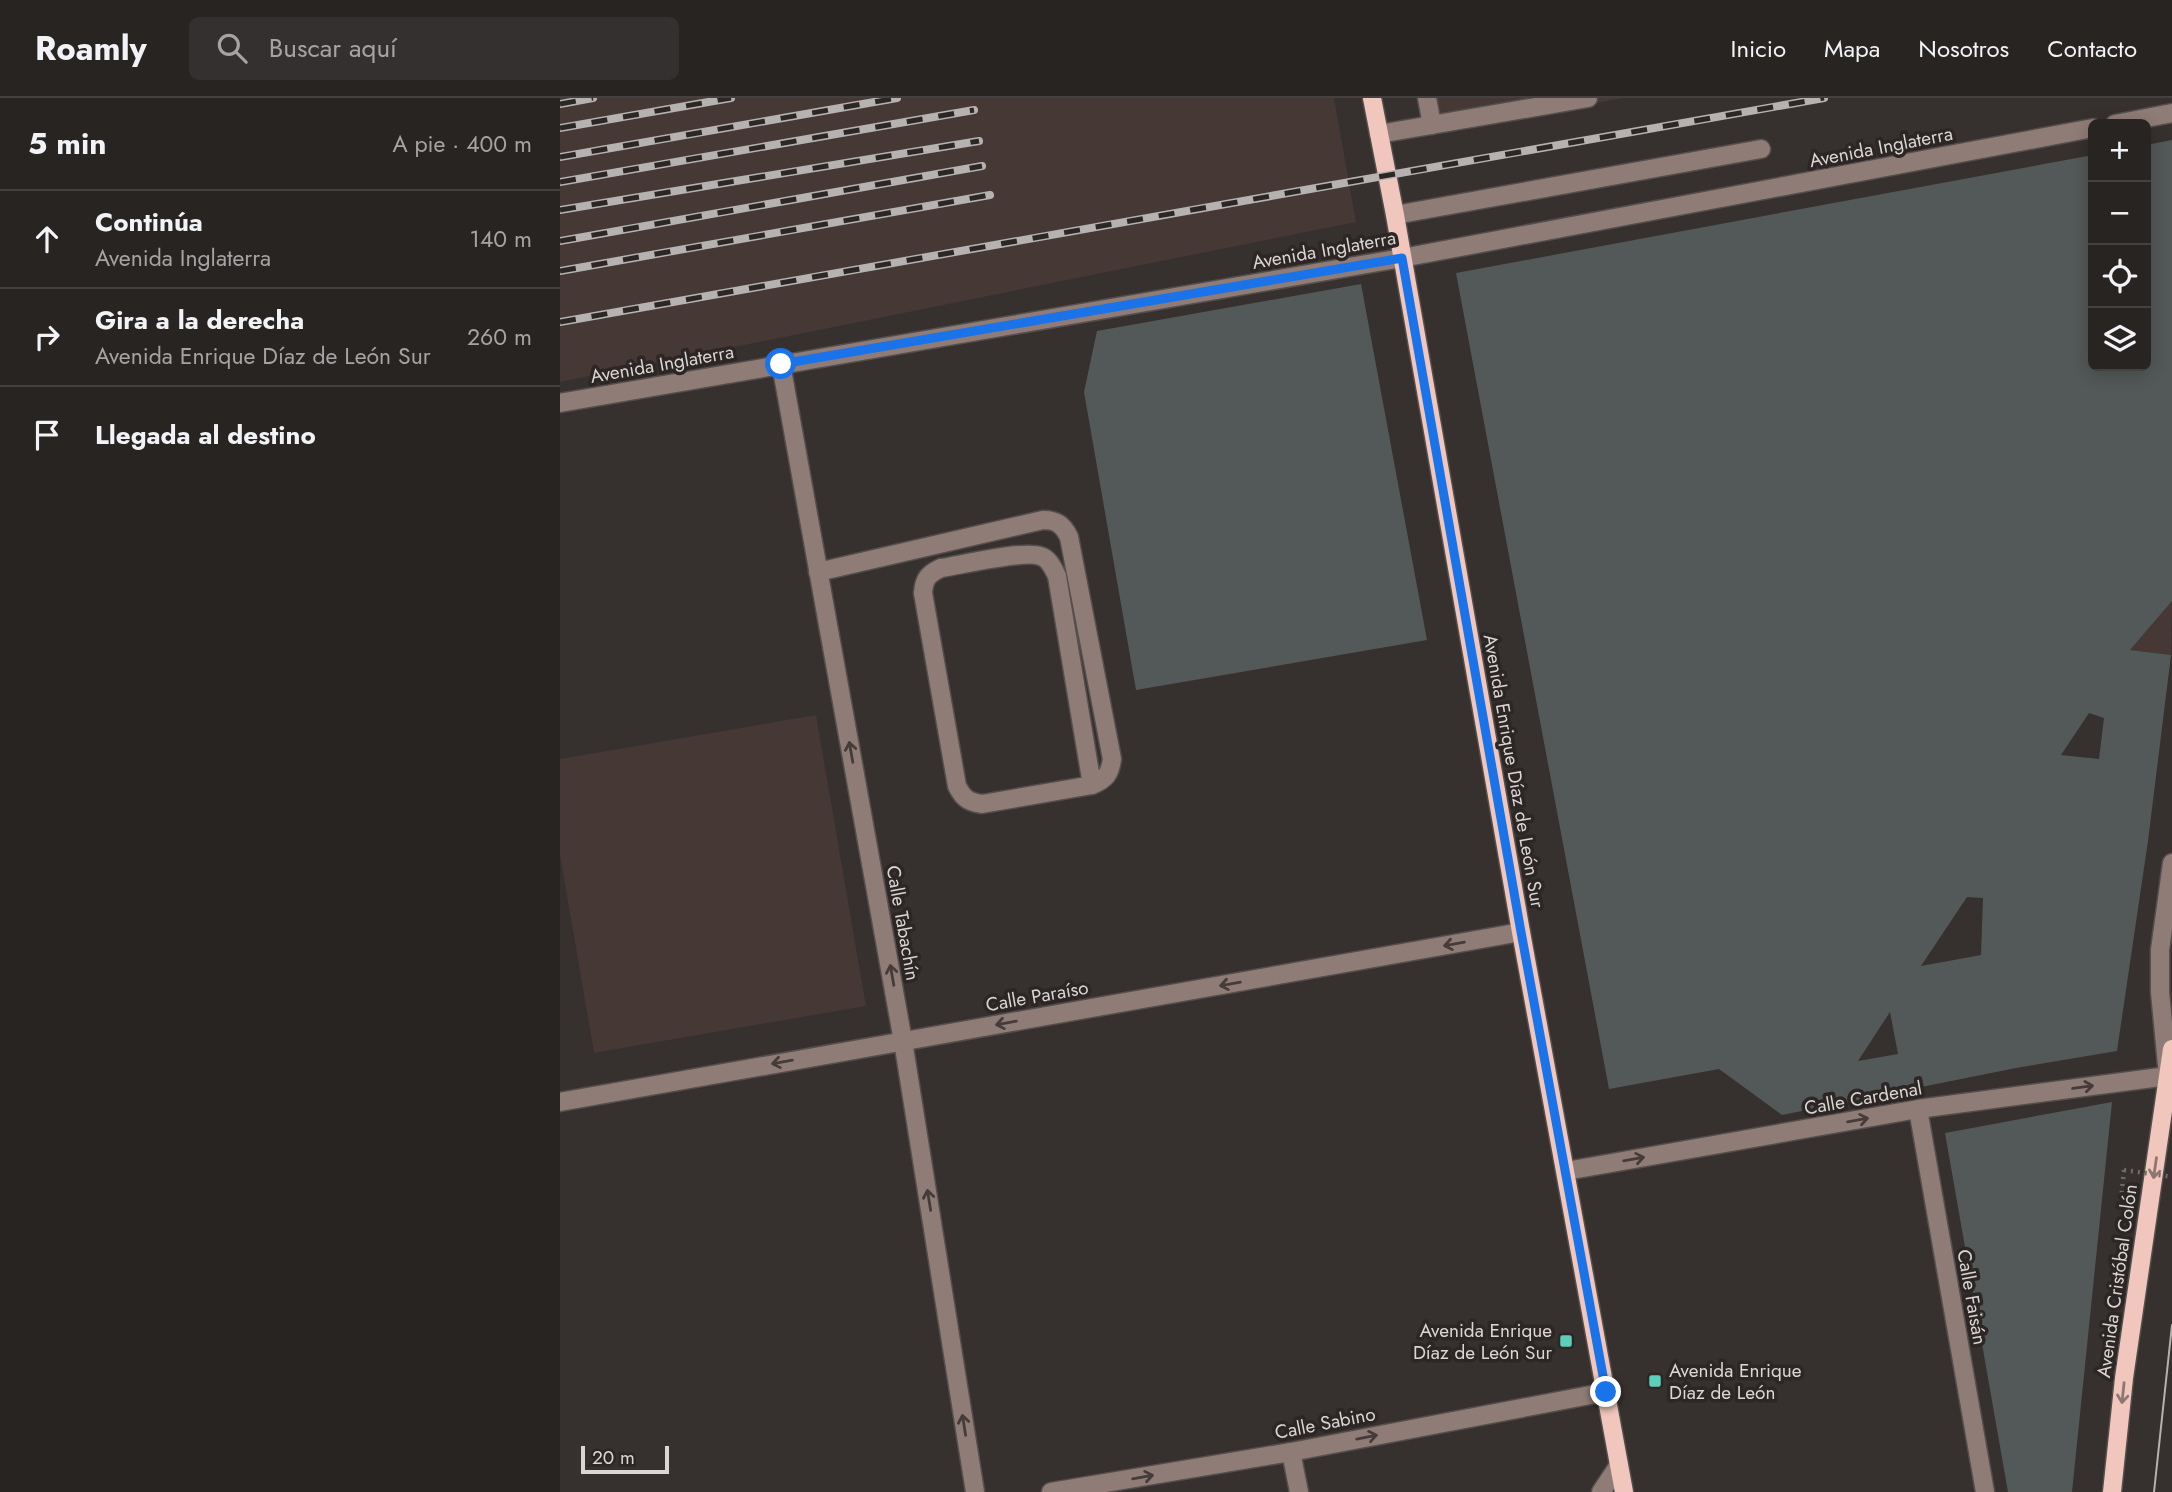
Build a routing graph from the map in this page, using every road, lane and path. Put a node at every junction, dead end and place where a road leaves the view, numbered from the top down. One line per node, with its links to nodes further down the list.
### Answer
1 (1372, 98): 8 (main road, Avenida Enrique Díaz de León Sur)
2 (1427, 98): 6 (street)
3 (1588, 98): 6 (street)
4 (2172, 114): 5 (street)
5 (2144, 119)
6 (1432, 125): 8 (street)
7 (2088, 129): 11 (street, Avenida Inglaterra)
8 (1379, 134): 10 (main road, Avenida Enrique Díaz de León Sur)
9 (1761, 149): 10 (street)
10 (1395, 215): 11 (main road, Avenida Enrique Díaz de León Sur)
11 (1402, 258): 12 (street, Avenida Inglaterra); 17 (main road, Avenida Enrique Díaz de León Sur)
12 (781, 364): 13 (street, Avenida Inglaterra); 14 (street, Calle Tabachín)
13 (560, 404)
14 (818, 572): 15 (street); 18 (street, Calle Tabachín, one-way to 14)
15 (1092, 785): 15 (street)
16 (2172, 863): 20 (street, Avenida Cristóbal Colón)
17 (1521, 932): 18 (street, Calle Paraíso, one-way to 18); 23 (main road, Avenida Enrique Díaz de León Sur)
18 (903, 1041): 21 (street, Calle Paraíso, one-way to 21); 29 (street, Calle Tabachín, one-way to 18)
19 (2172, 1049): 20 (main road, Avenida Cristóbal Colón)
20 (2168, 1076): 22 (street, Calle Cardenal, one-way to 20); 35 (main road, Avenida Cristóbal Colón, one-way to 35)
21 (560, 1102)
22 (1917, 1109): 23 (street, Calle Cardenal, one-way to 22); 34 (street, Calle Faisán)
23 (1566, 1171): 26 (main road, Avenida Enrique Díaz de León Sur)
24 (2172, 1177): 25 (path, bridge)
25 (2120, 1210)
26 (1606, 1392): 27 (street, Calle Sabino, one-way to 26); 28 (main road, Avenida Enrique Díaz de León Sur)
27 (1291, 1452): 30 (street, Calle Sabino, one-way to 27); 31 (street)
28 (1619, 1465): 32 (street); 33 (main road, Avenida Enrique Díaz de León Sur)
29 (975, 1492)
30 (1051, 1492)
31 (1299, 1492)
32 (1601, 1492)
33 (1624, 1492)
34 (1985, 1492)
35 (2112, 1492)

